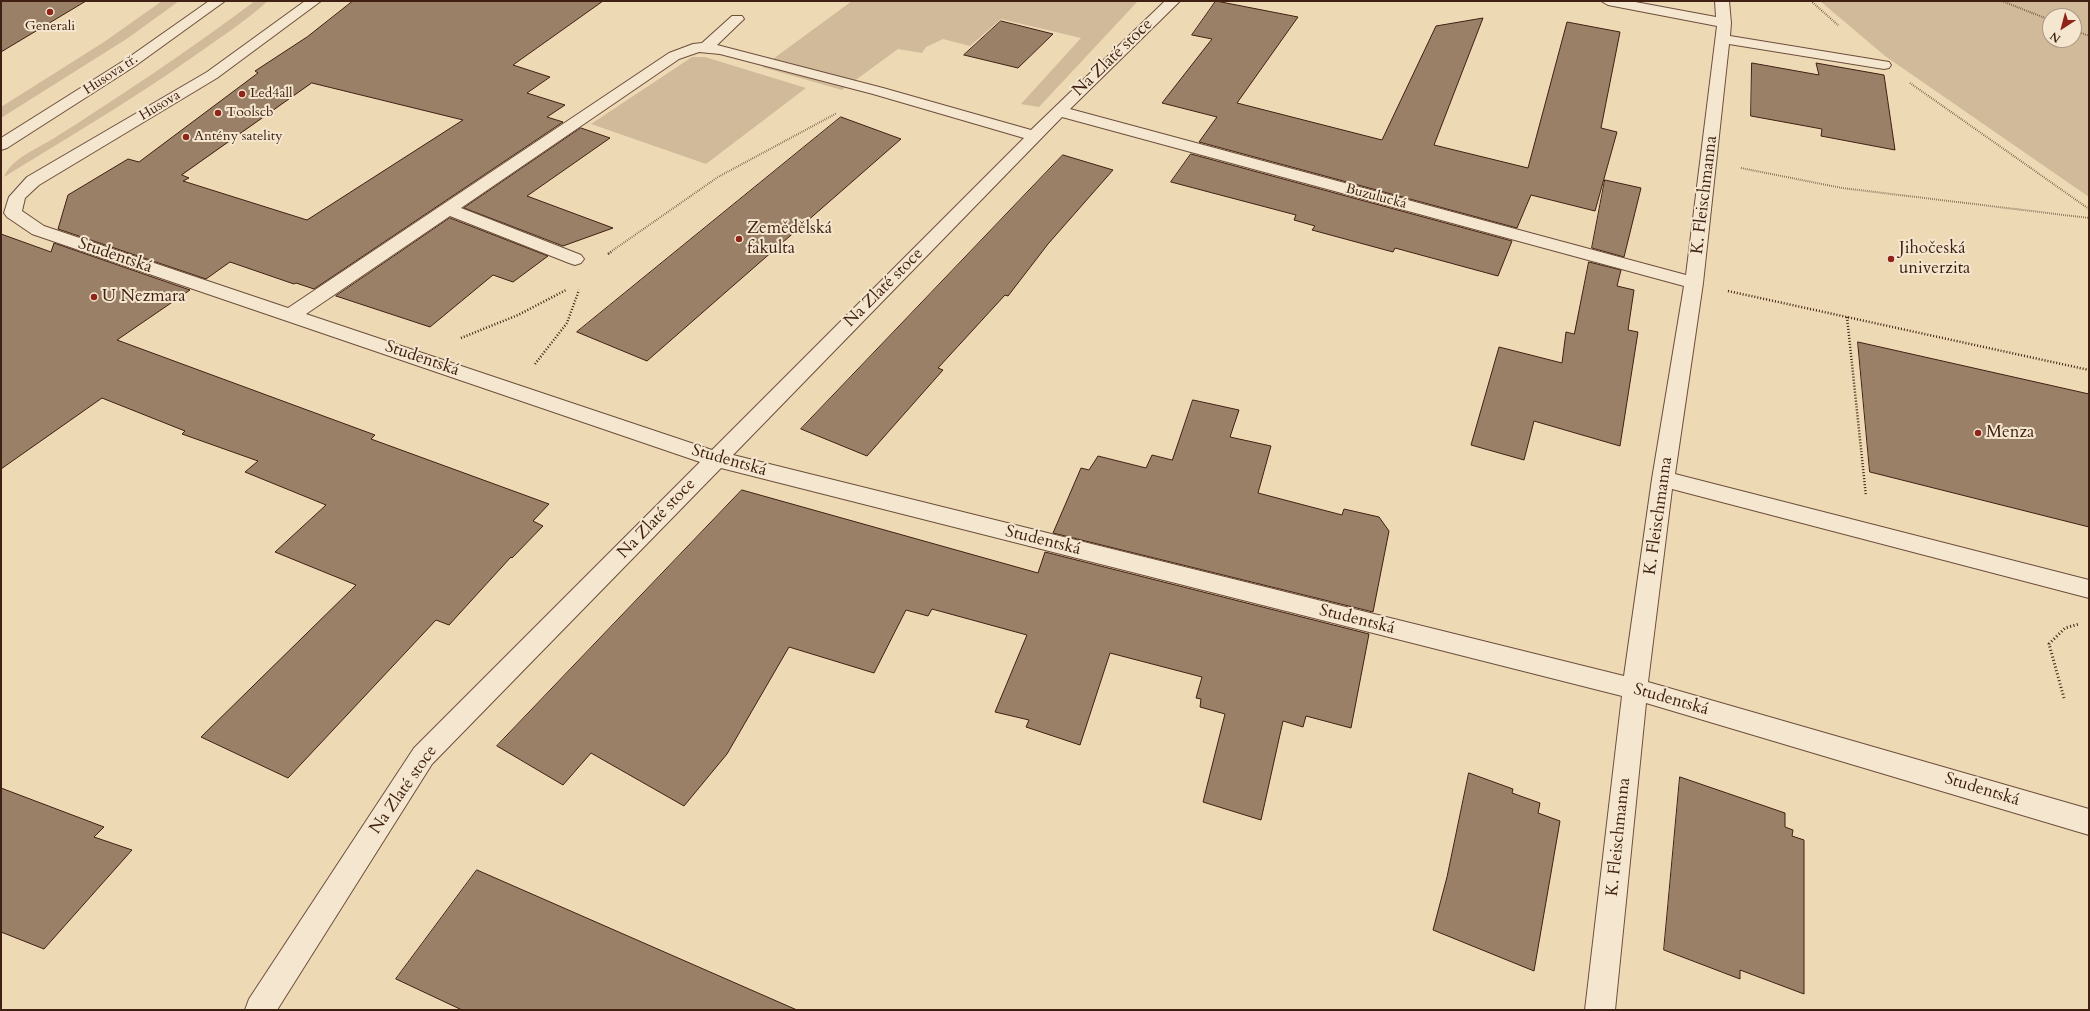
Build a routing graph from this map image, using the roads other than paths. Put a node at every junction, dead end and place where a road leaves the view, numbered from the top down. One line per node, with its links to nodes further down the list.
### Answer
1 (218, 1): 12 (street, Husova tř.)
2 (314, 1): 14 (street, Husova)
3 (1172, 1): 10 (street, Na Zlaté stoce)
4 (1608, 1): 7 (street)
5 (1722, 1): 7 (street, K. Fleischmanna)
6 (737, 19): 8 (street)
7 (1723, 31): 9 (street); 16 (street, K. Fleischmanna)
8 (705, 48): 11 (street); 13 (street)
9 (1884, 65)
10 (1059, 111): 11 (street, Na Zlaté stoce); 16 (street, Buzulucká)
11 (1035, 136): 18 (street, Na Zlaté stoce)
12 (1, 145)
13 (448, 209): 15 (street); 17 (street)
14 (13, 213): 17 (street, Studentská)
15 (576, 259)
16 (1694, 283): 19 (street, K. Fleischmanna)
17 (290, 315): 18 (street, Studentská)
18 (716, 459): 21 (street, Studentská); 23 (street, Na Zlaté stoce)
19 (1663, 479): 20 (street); 21 (street, K. Fleischmanna)
20 (2089, 589)
21 (1635, 690): 22 (street, Studentská); 24 (street, K. Fleischmanna)
22 (2089, 822)
23 (260, 1010)
24 (1600, 1010)

